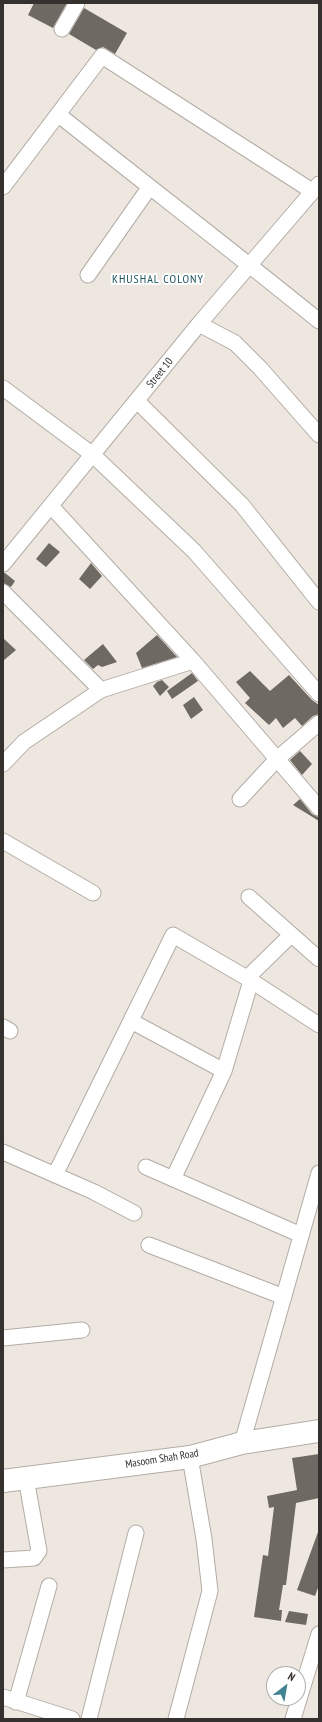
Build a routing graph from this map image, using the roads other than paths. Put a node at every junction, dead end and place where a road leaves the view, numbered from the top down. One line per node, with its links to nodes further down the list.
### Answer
1 (77, 3): 2 (street)
2 (62, 29)
3 (58, 115): 4 (street); 5 (street); 6 (street)
4 (3, 187)
5 (149, 188): 7 (street); 8 (street)
6 (316, 188): 7 (street, Street 10)
7 (251, 265): 9 (street); 10 (street, Street 10)
8 (88, 275)
9 (319, 321)
10 (199, 324): 12 (street, Street 10); 13 (street)
11 (3, 388): 14 (street)
12 (137, 401): 14 (street, Street 10); 18 (street)
13 (319, 435)
14 (93, 455): 15 (street, Street 10); 21 (street)
15 (51, 506): 16 (street, Street 10); 19 (street)
16 (3, 564)
17 (3, 592): 20 (street)
18 (319, 602)
19 (192, 661): 20 (street); 23 (street)
20 (101, 690): 24 (street)
21 (319, 694)
22 (319, 723): 23 (street)
23 (277, 759): 25 (street); 26 (street)
24 (3, 764)
25 (240, 799)
26 (319, 808)
27 (3, 841): 28 (street)
28 (93, 893)
29 (249, 897): 30 (street)
30 (291, 934): 31 (street); 32 (street)
31 (319, 959)
32 (249, 979): 33 (street); 34 (street); 35 (street)
33 (131, 1021): 35 (street); 39 (street)
34 (319, 1024)
35 (224, 1071): 40 (street)
36 (3, 1152): 39 (street)
37 (146, 1167): 40 (street)
38 (319, 1174): 42 (street)
39 (55, 1175): 41 (street)
40 (173, 1179): 42 (street)
41 (134, 1213)
42 (301, 1235): 44 (street)
43 (148, 1244): 44 (street)
44 (284, 1297): 48 (street)
45 (82, 1330): 46 (street)
46 (3, 1338)
47 (319, 1431): 48 (main road, Masoom Shah Road)
48 (242, 1443): 49 (main road, Masoom Shah Road)
49 (190, 1457): 50 (main road, Masoom Shah Road); 60 (street)
50 (26, 1478): 51 (main road, Masoom Shah Road); 53 (street)
51 (3, 1481)
52 (136, 1533): 59 (street)
53 (3, 1560)
54 (49, 1586): 56 (street)
55 (319, 1634): 61 (street)
56 (10, 1699): 57 (street)
57 (47, 1715): 58 (street)
58 (72, 1719)
59 (89, 1719)
60 (176, 1719)
61 (293, 1719)

